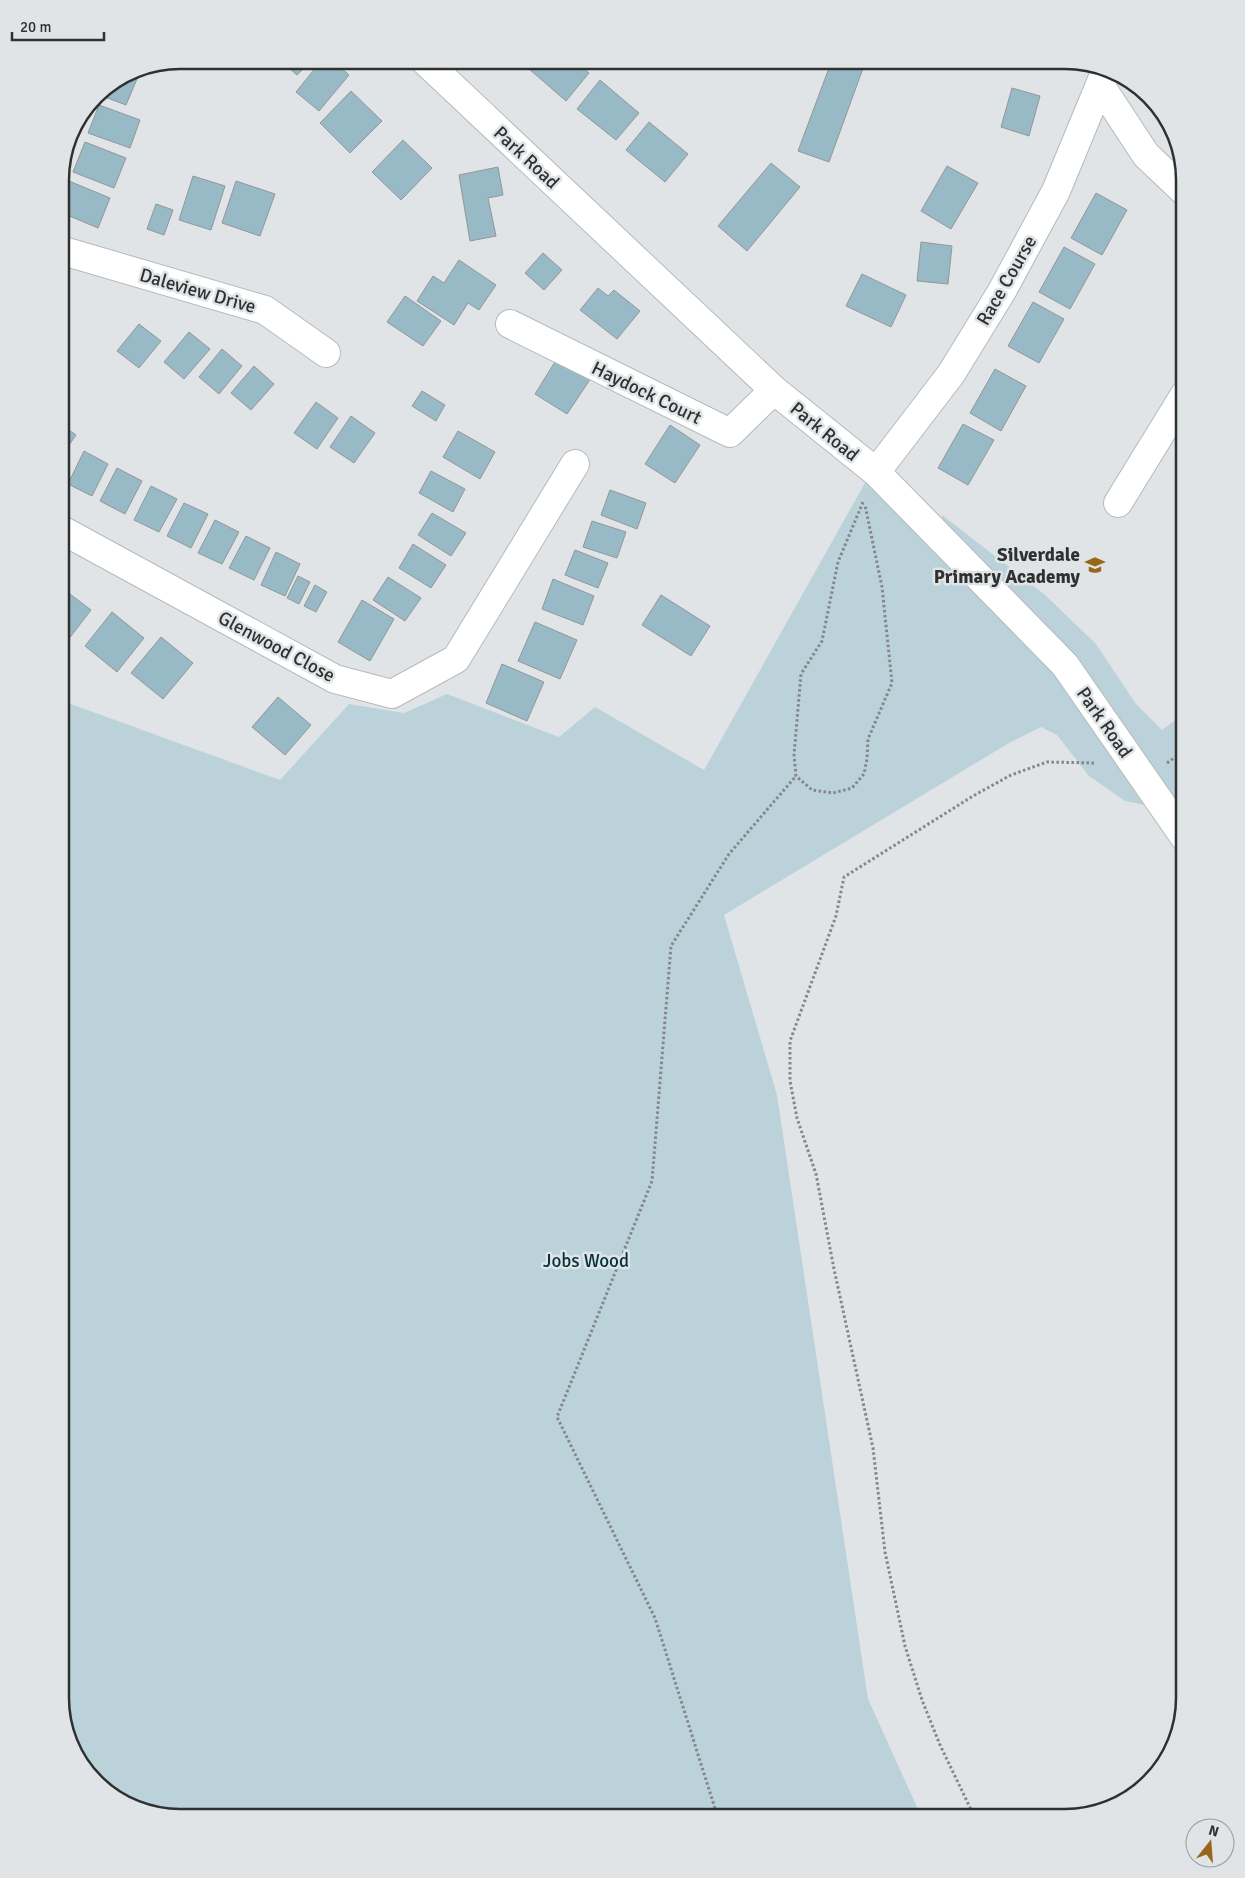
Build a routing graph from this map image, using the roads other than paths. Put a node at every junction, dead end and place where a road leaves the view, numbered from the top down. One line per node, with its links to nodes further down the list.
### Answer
1 (434, 69): 7 (street, Park Road)
2 (1103, 78): 3 (street); 10 (street, Race Course)
3 (1176, 183)
4 (69, 253): 6 (street, Daleview Drive)
5 (510, 324): 7 (street, Haydock Court)
6 (326, 353)
7 (774, 390): 10 (street, Park Road)
8 (1176, 409): 11 (street)
9 (575, 464): 12 (street, Glenwood Close)
10 (876, 472): 13 (street, Park Road)
11 (1118, 504)
12 (69, 534)
13 (1176, 825)

